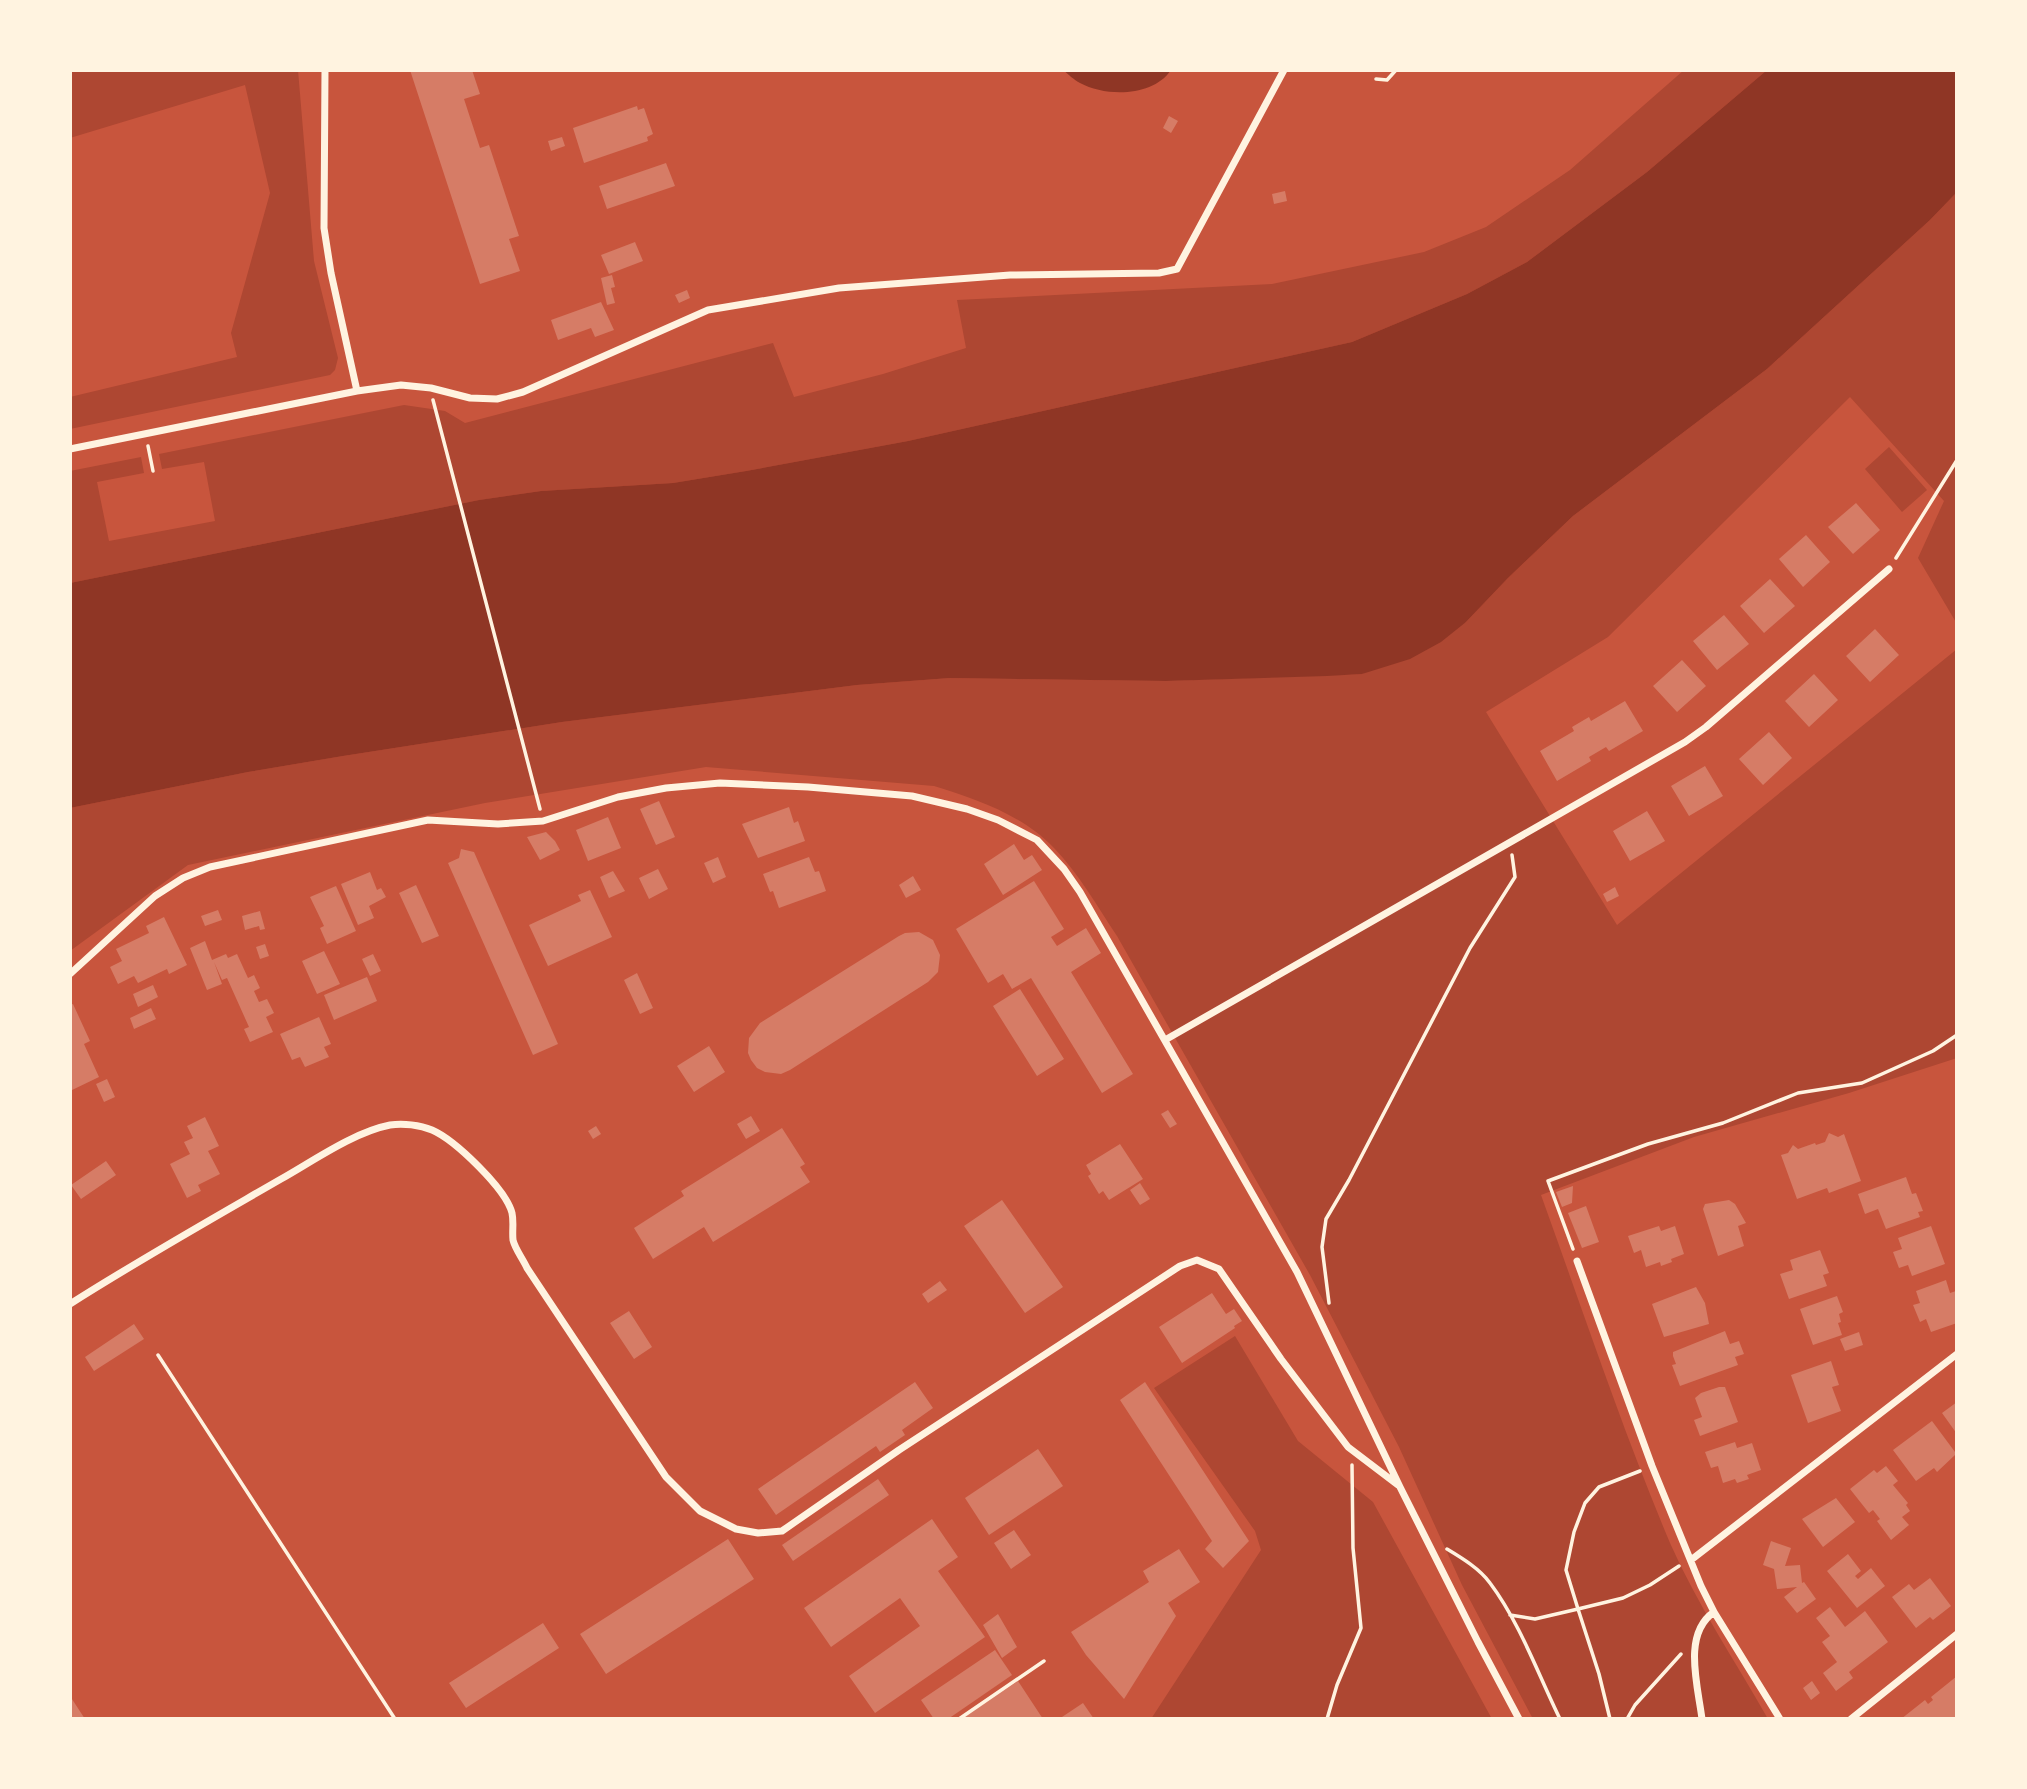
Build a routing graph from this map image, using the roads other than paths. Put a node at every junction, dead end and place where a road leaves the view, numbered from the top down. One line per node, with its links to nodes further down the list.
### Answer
1 (325, 70): 3 (street)
2 (1284, 70): 3 (street)
3 (358, 391): 4 (street)
4 (70, 449)
5 (1889, 569): 7 (street)
6 (70, 974): 7 (street)
7 (1166, 1041): 11 (street)
8 (1577, 1261): 12 (street)
9 (70, 1304): 11 (street)
10 (1957, 1354): 12 (street)
11 (1400, 1487): 15 (street)
12 (1691, 1560): 13 (street)
13 (1714, 1612): 16 (street); 17 (street)
14 (1957, 1634): 18 (street)
15 (1519, 1719)
16 (1702, 1719)
17 (1780, 1719)
18 (1851, 1719)

